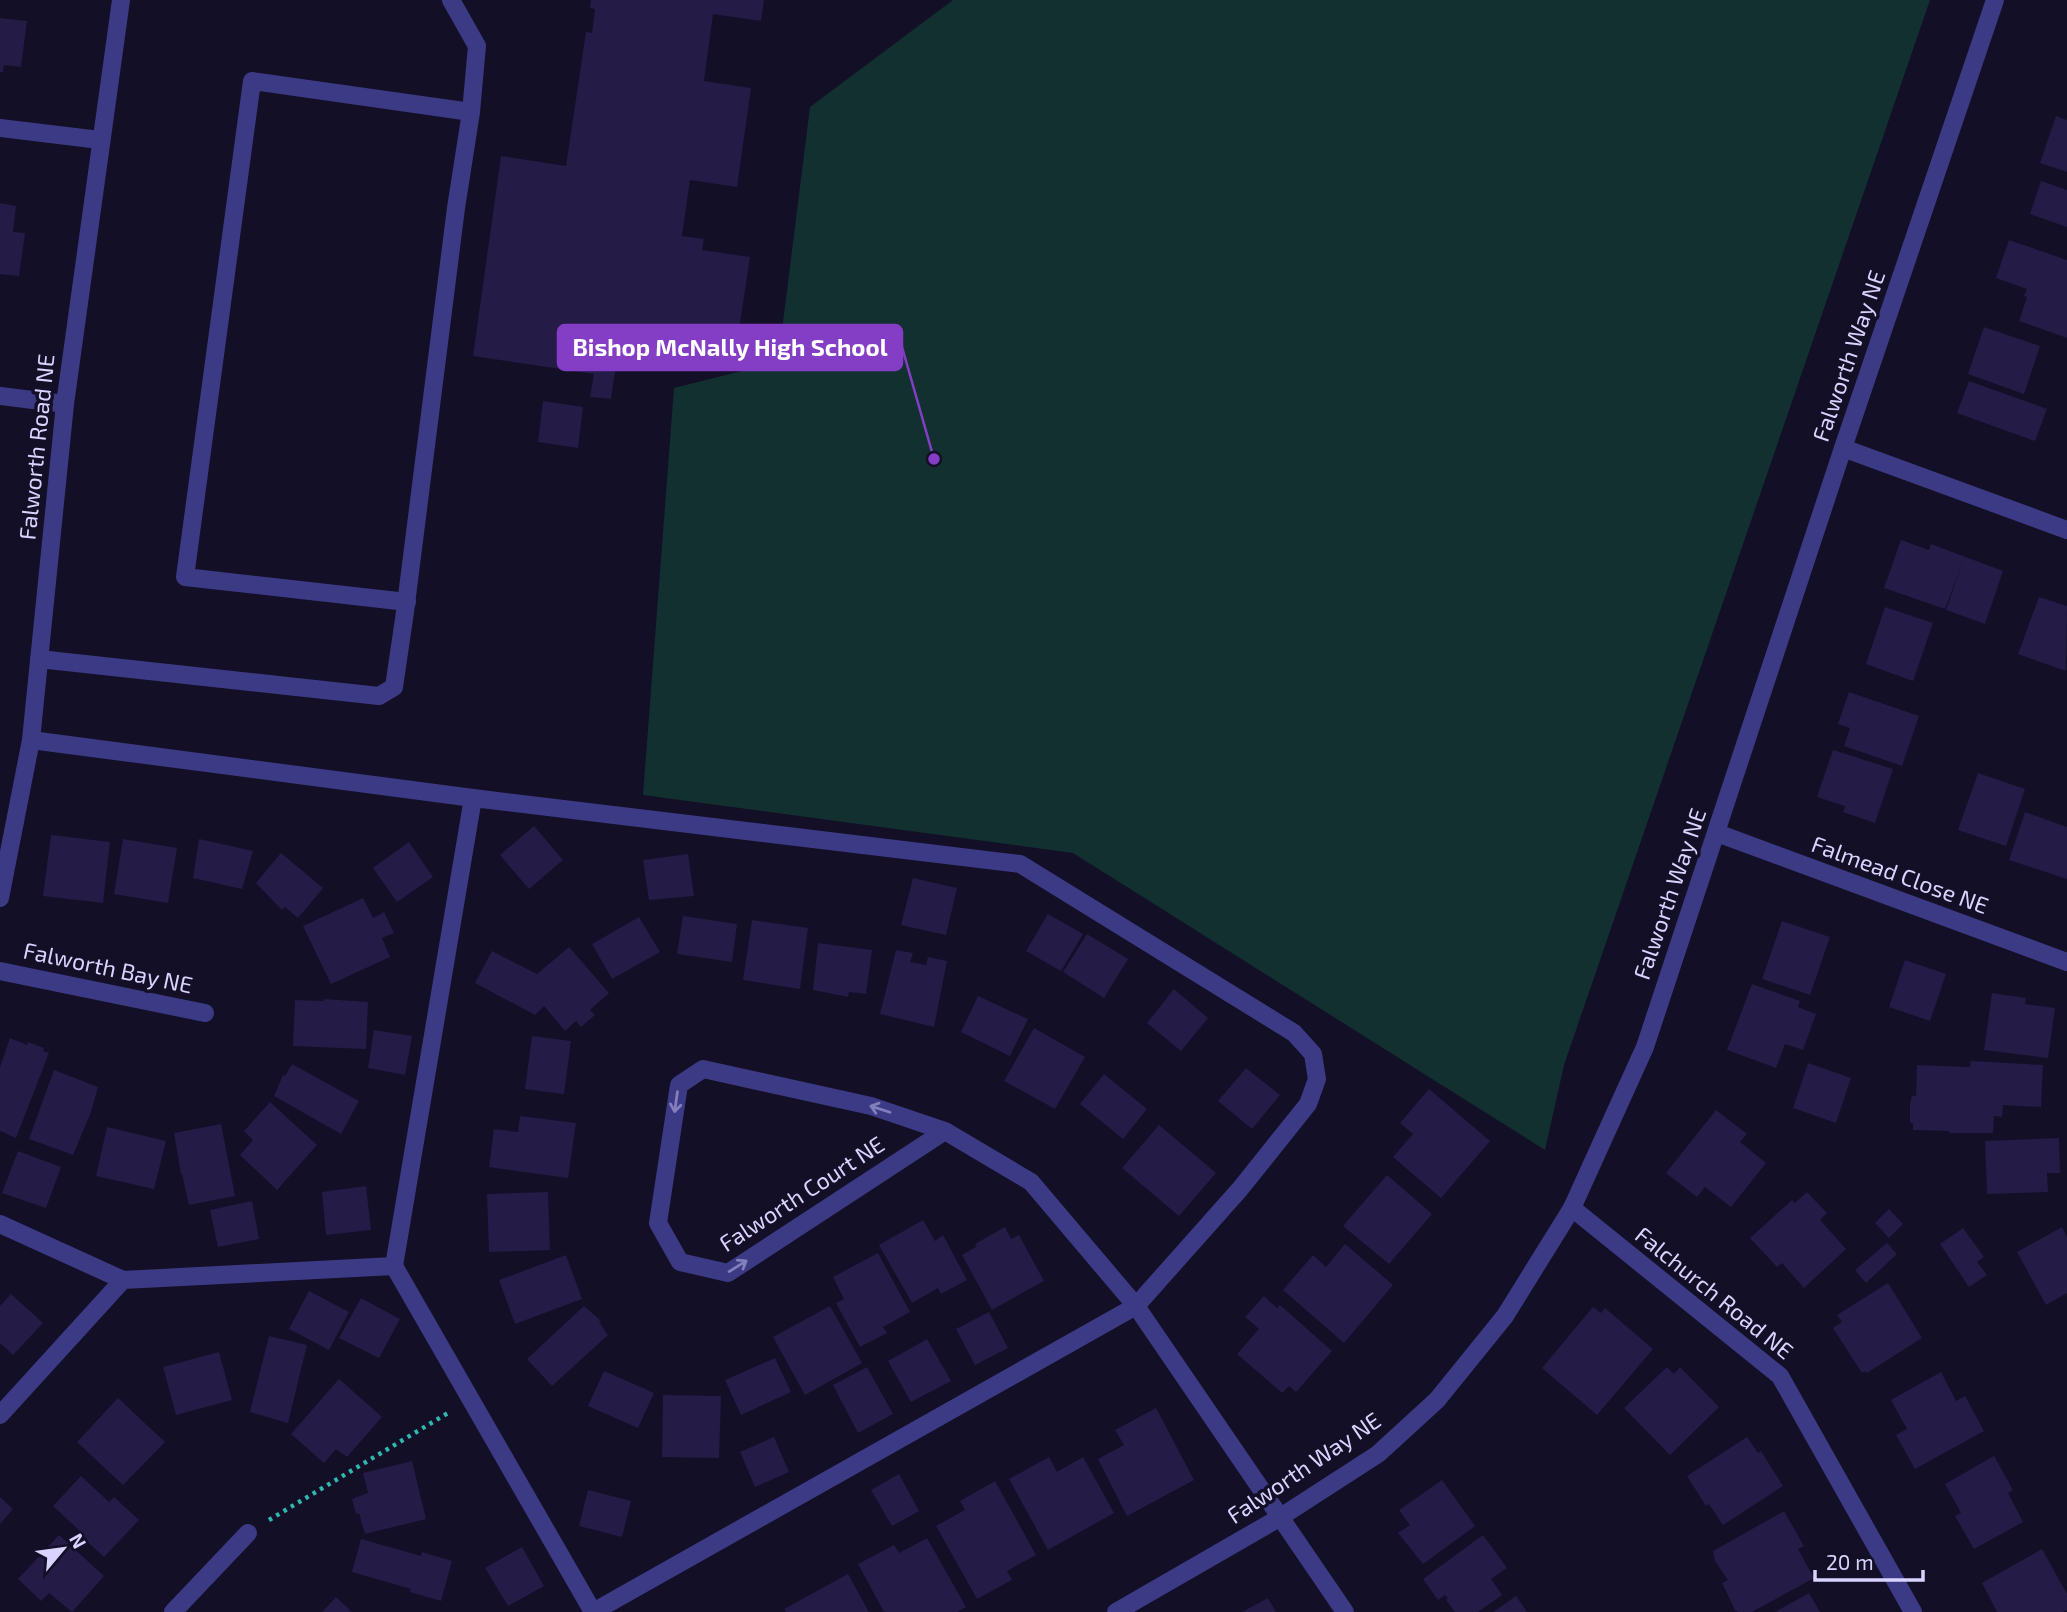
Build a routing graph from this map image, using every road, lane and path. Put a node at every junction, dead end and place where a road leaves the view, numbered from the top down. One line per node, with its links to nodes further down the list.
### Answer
1 (121, 0): 6 (street, Falworth Road NE)
2 (451, 0): 4 (street)
3 (1995, 0): 9 (street, Falworth Way NE)
4 (471, 112): 11 (street); 11 (street)
5 (0, 128): 6 (street)
6 (100, 140): 8 (street, Falworth Road NE)
7 (0, 396): 8 (street)
8 (65, 404): 12 (street, Falworth Road NE)
9 (1843, 448): 10 (street); 15 (street, Falworth Way NE)
10 (2067, 530)
11 (407, 602): 12 (street)
12 (39, 659): 13 (street, Falworth Road NE)
13 (31, 740): 14 (street); 16 (street, Falworth Road NE)
14 (473, 798): 23 (street); 25 (street)
15 (1717, 833): 17 (street, Falmead Close NE); 21 (street, Falworth Way NE)
16 (0, 898)
17 (2067, 962)
18 (0, 971): 19 (street, Falworth Bay NE)
19 (205, 1013)
20 (945, 1131): 20 (street, Falworth Court NE, one-way to 20); 25 (street, Falworth Court NE)
21 (1572, 1208): 28 (street, Falworth Way NE); 34 (street, Falchurch Road NE)
22 (0, 1224): 24 (street)
23 (394, 1266): 24 (street); 26 (street)
24 (123, 1280): 27 (street)
25 (1136, 1306): 28 (street, Falworth Court NE); 31 (street)
26 (471, 1400): 29 (path); 31 (street)
27 (0, 1415)
28 (1279, 1518): 32 (street, Falworth Way NE); 33 (street, Falworth Court NE)
29 (248, 1533): 30 (street)
30 (173, 1612)
31 (593, 1612)
32 (1116, 1612)
33 (1345, 1612)
34 (1913, 1612)

